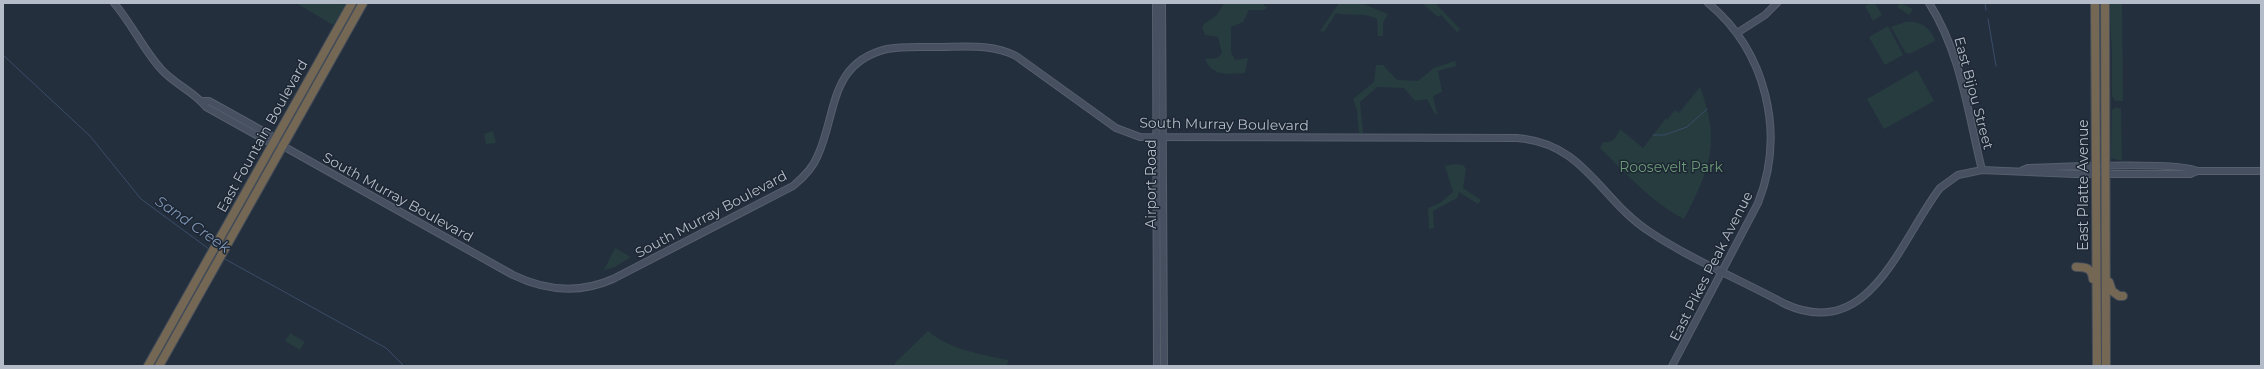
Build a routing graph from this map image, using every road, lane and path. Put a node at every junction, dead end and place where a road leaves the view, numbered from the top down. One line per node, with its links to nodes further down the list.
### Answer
1 (114, 3): 14 (main road, South Murray Boulevard)
2 (352, 3): 14 (highway, East Fountain Boulevard)
3 (363, 3): 15 (highway, East Fountain Boulevard)
4 (1156, 3): 12 (main road, Airport Road)
5 (1162, 3): 13 (main road, Airport Road)
6 (1708, 3): 11 (main road, East Pikes Peak Avenue)
7 (1777, 3): 11 (main road)
8 (1929, 3): 16 (main road, East Bijou Street)
9 (2095, 3): 17 (highway, East Platte Avenue)
10 (2105, 3): 18 (highway, East Platte Avenue)
11 (1737, 34): 24 (main road, East Pikes Peak Avenue)
12 (1156, 138): 13 (main road, South Murray Boulevard); 15 (main road, South Murray Boulevard); 29 (main road, Airport Road)
13 (1163, 138): 24 (main road, South Murray Boulevard); 30 (main road, Airport Road)
14 (274, 141): 15 (main road, South Murray Boulevard); 27 (highway, East Fountain Boulevard)
15 (282, 145): 28 (highway, East Fountain Boulevard)
16 (1982, 170): 17 (main road, South Murray Boulevard); 24 (main road, South Murray Boulevard)
17 (2096, 171): 18 (main road, South Murray Boulevard); 20 (highway, East Platte Avenue)
18 (2106, 171): 19 (main road, South Murray Boulevard); 21 (highway, East Platte Avenue)
19 (2261, 171)
20 (2096, 236): 23 (highway); 25 (highway, East Platte Avenue)
21 (2106, 260): 26 (highway, East Platte Avenue); 26 (highway)
22 (2076, 267): 23 (highway)
23 (2085, 267): 25 (highway)
24 (1723, 272): 31 (main road, East Pikes Peak Avenue)
25 (2096, 300): 32 (highway, East Platte Avenue)
26 (2106, 335): 33 (highway, East Platte Avenue)
27 (148, 366)
28 (159, 366)
29 (1157, 366)
30 (1164, 366)
31 (1672, 366)
32 (2096, 366)
33 (2106, 366)

